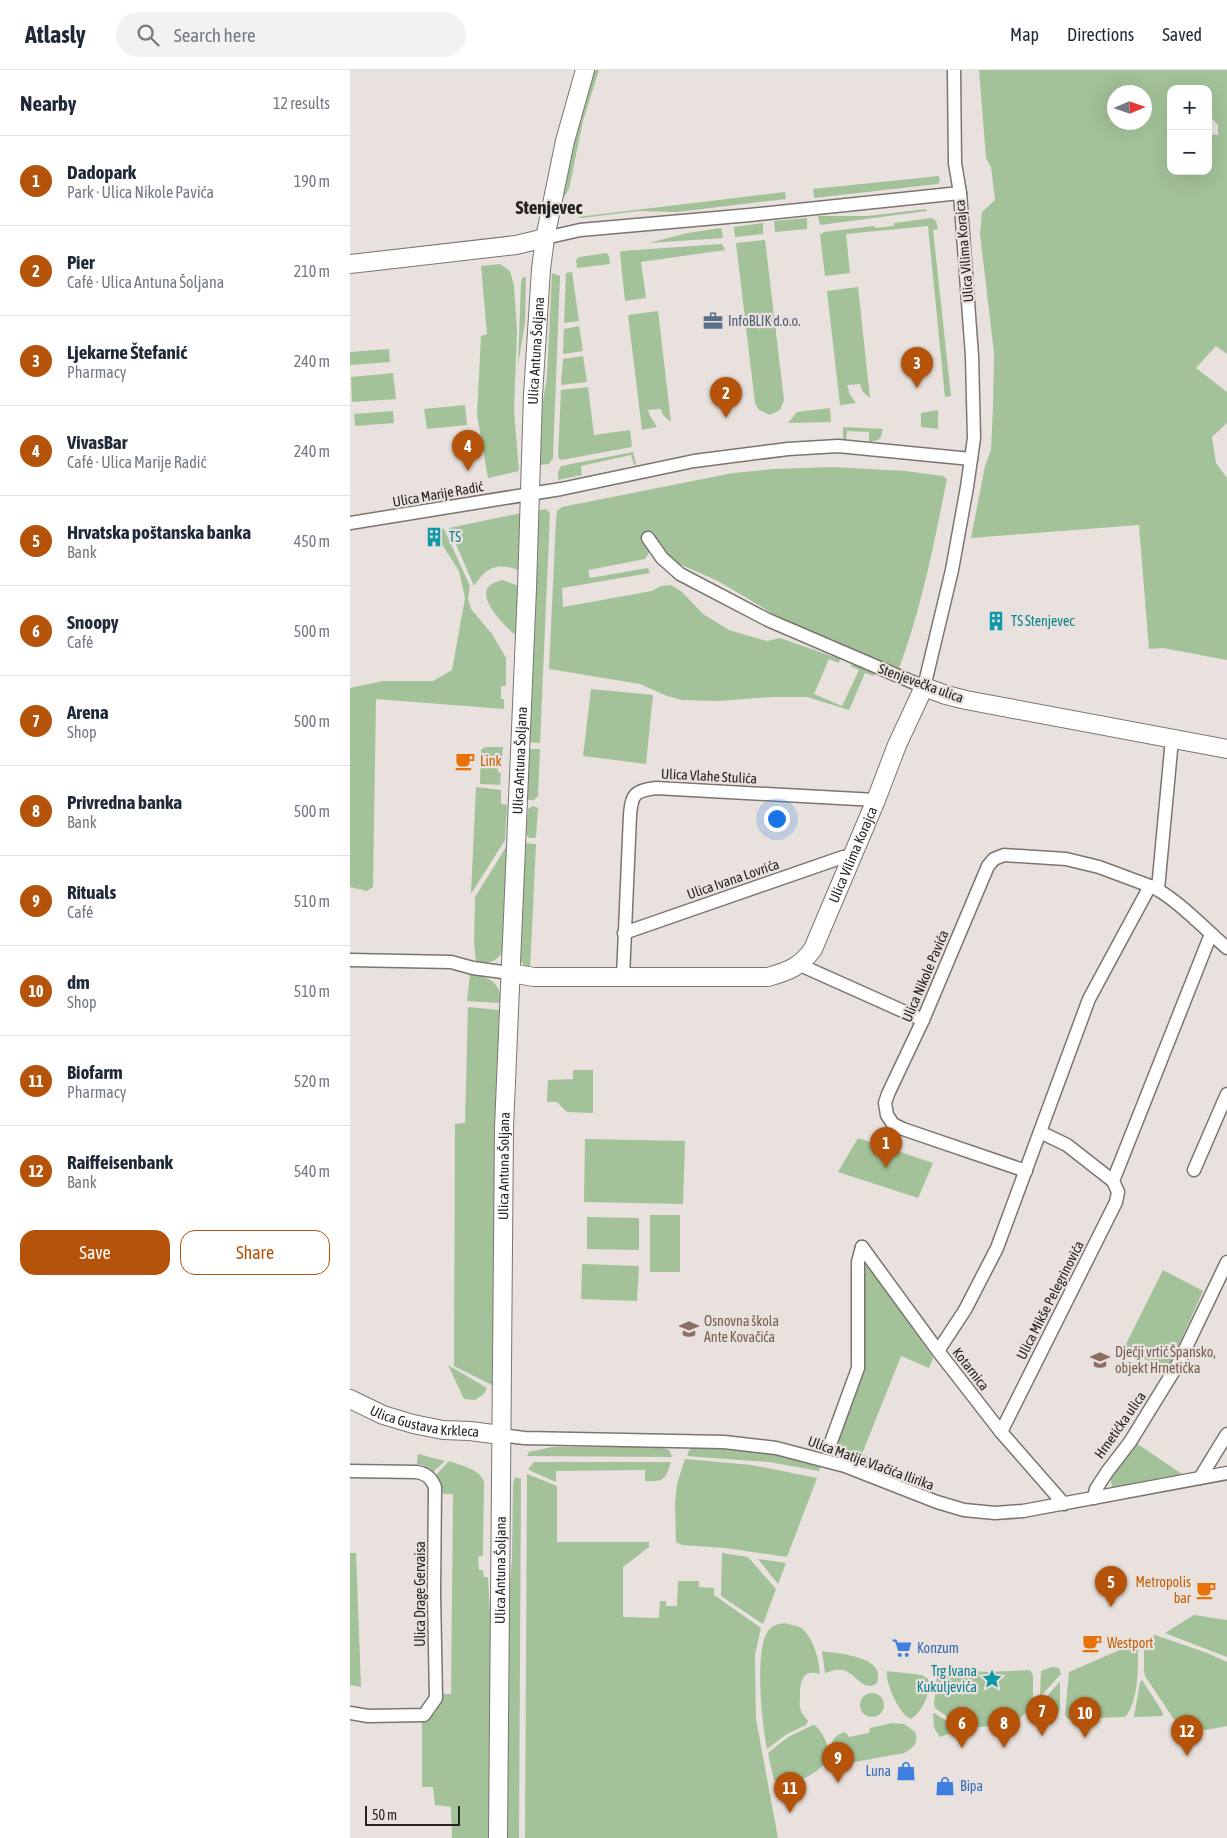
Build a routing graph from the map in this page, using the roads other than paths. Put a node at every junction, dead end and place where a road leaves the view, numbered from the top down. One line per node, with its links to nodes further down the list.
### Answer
1 (585, 70): 4 (street, Ulica Antuna Šoljana)
2 (954, 70): 3 (street)
3 (960, 192): 4 (street, Ulica Vilima Korajca); 6 (street, Ulica Vilima Korajca)
4 (545, 238): 5 (street); 7 (street, Ulica Antuna Šoljana)
5 (350, 264)
6 (971, 460): 7 (street); 10 (street, Ulica Vilima Korajca)
7 (530, 494): 8 (street, Ulica Marije Radić); 21 (street, Ulica Antuna Šoljana)
8 (350, 523)
9 (648, 538): 10 (street, Stenjevečka ulica)
10 (924, 687): 11 (street, Stenjevečka ulica); 13 (street, Ulica Vilima Korajca)
11 (1172, 739): 12 (street, Stenjevečka ulica); 15 (street)
12 (1227, 749)
13 (876, 800): 14 (street, Ulica Vilima Korajca); 16 (street, Ulica Vlahe Stulića)
14 (852, 857): 16 (street, Ulica Ivana Lovrića); 20 (street, Ulica Vilima Korajca)
15 (1154, 888): 17 (street, Ulica Nikole Pavića); 23 (street, Ulica Nikole Pavića); 25 (street)
16 (624, 932): 22 (street, Ulica Vlahe Stulića)
17 (1211, 934): 18 (street, Ulica Nikole Pavića); 28 (street, Ulica Mikše Pelegrinovića)
18 (1227, 948)
19 (350, 960): 21 (street)
20 (800, 964): 22 (street, Ulica Vilima Korajca); 23 (street)
21 (510, 973): 22 (street, Ulica Vilima Korajca); 34 (street, Ulica Antuna Šoljana)
22 (623, 977)
23 (923, 1020): 27 (street, Ulica Nikole Pavića)
24 (1227, 1094): 26 (street)
25 (1040, 1132): 27 (street); 28 (street)
26 (1194, 1170)
27 (1026, 1172): 30 (street)
28 (1113, 1181): 32 (street, Ulica Mikše Pelegrinovića)
29 (1227, 1262): 39 (street, Hrnetićka ulica)
30 (938, 1352): 32 (street, Kotarnica); 35 (street, Kotarnica)
31 (350, 1399): 34 (street, Ulica Gustava Krkleca)
32 (1001, 1432): 40 (street, Kotarnica)
33 (1227, 1434): 38 (street)
34 (500, 1435): 40 (street, Ulica Matije Vlačića Ilirika); 42 (street, Ulica Antuna Šoljana)
35 (831, 1442)
36 (350, 1471): 41 (street, Ulica Drage Gervaisa)
37 (1227, 1473): 38 (street, Ulica Matije Vlačića Ilirika)
38 (1200, 1478): 39 (street, Ulica Matije Vlačića Ilirika)
39 (1094, 1498): 40 (street, Ulica Matije Vlačića Ilirika)
40 (1064, 1504)
41 (350, 1714)
42 (498, 1838)

